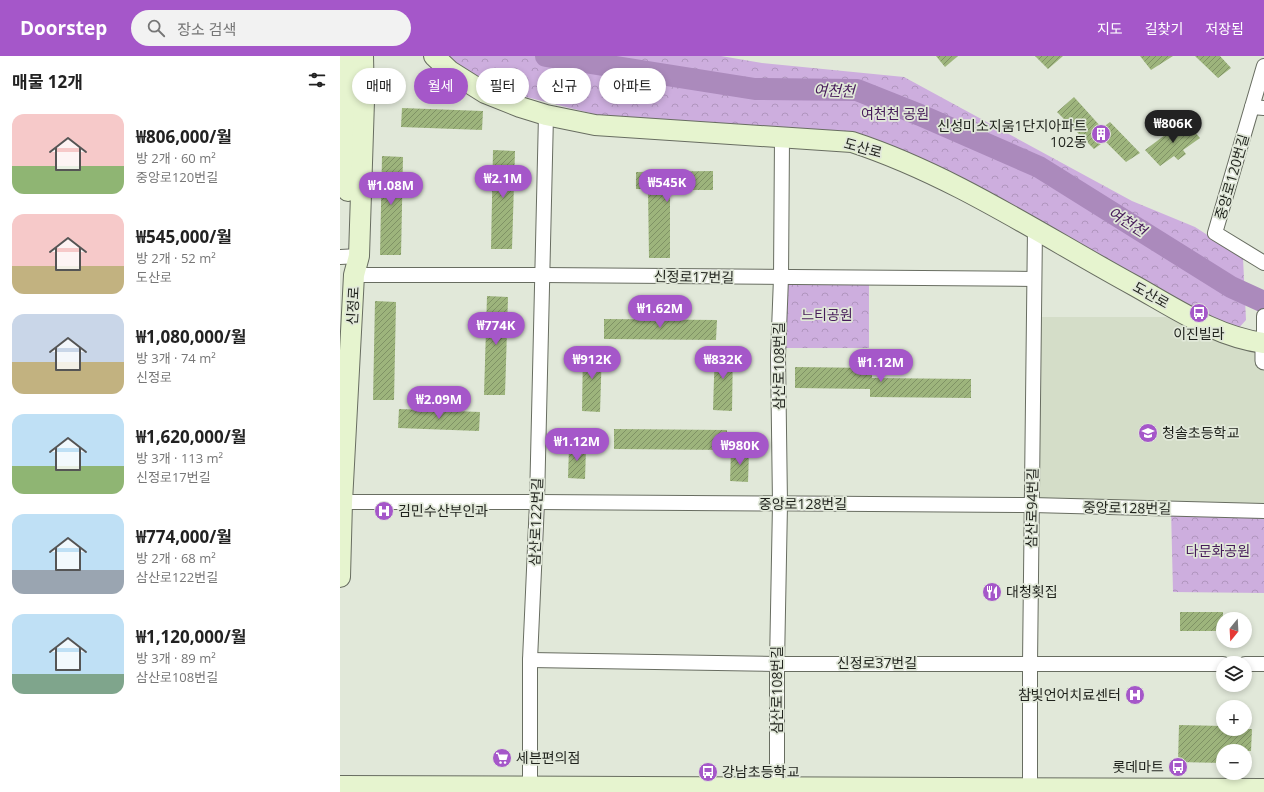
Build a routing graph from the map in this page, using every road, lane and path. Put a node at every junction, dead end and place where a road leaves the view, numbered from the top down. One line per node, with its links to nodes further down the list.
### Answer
1 (347, 56): 9 (main road, 신정로)
2 (363, 56): 9 (main road, 신정로)
3 (434, 56): 6 (main road, 도산로)
4 (1264, 66): 5 (street, 중앙로120번길)
5 (1258, 108): 10 (street, 중앙로120번길)
6 (546, 115): 7 (main road, 도산로); 11 (street, 삼산로122번길)
7 (782, 138): 8 (main road, 도산로); 12 (street, 삼산로108번길)
8 (1035, 228): 13 (street, 삼산로94번길); 16 (main road, 도산로)
9 (351, 261): 11 (street, 신정로17번길); 15 (main road, 신정로)
10 (1264, 263)
11 (542, 275): 12 (street, 신정로17번길); 19 (street, 삼산로122번길)
12 (781, 278): 13 (street, 신정로17번길); 20 (street, 삼산로108번길)
13 (1034, 279): 21 (street, 삼산로94번길)
14 (1264, 316): 16 (street)
15 (346, 328): 18 (main road, 신정로)
16 (1264, 343): 17 (street)
17 (1264, 361)
18 (341, 502): 19 (street, 중앙로128번길); 23 (main road, 신정로)
19 (537, 502): 20 (street, 중앙로128번길); 24 (street, 삼산로122번길)
20 (780, 504): 21 (street, 중앙로128번길); 26 (street, 삼산로108번길)
21 (1032, 505): 22 (street, 중앙로128번길); 25 (street, 삼산로94번길)
22 (1264, 511)
23 (340, 577)
24 (530, 660): 26 (street, 신정로37번길); 31 (street, 삼산로122번길)
25 (1030, 663): 26 (street, 신정로37번길); 27 (street, 신정로37번길); 33 (street, 삼산로94번길)
26 (777, 664): 32 (street, 삼산로108번길)
27 (1216, 664)
28 (1252, 664): 29 (street)
29 (1264, 664)
30 (340, 786): 31 (main road)
31 (530, 786): 32 (main road)
32 (777, 787): 33 (main road)
33 (1030, 788): 34 (main road)
34 (1264, 789)

